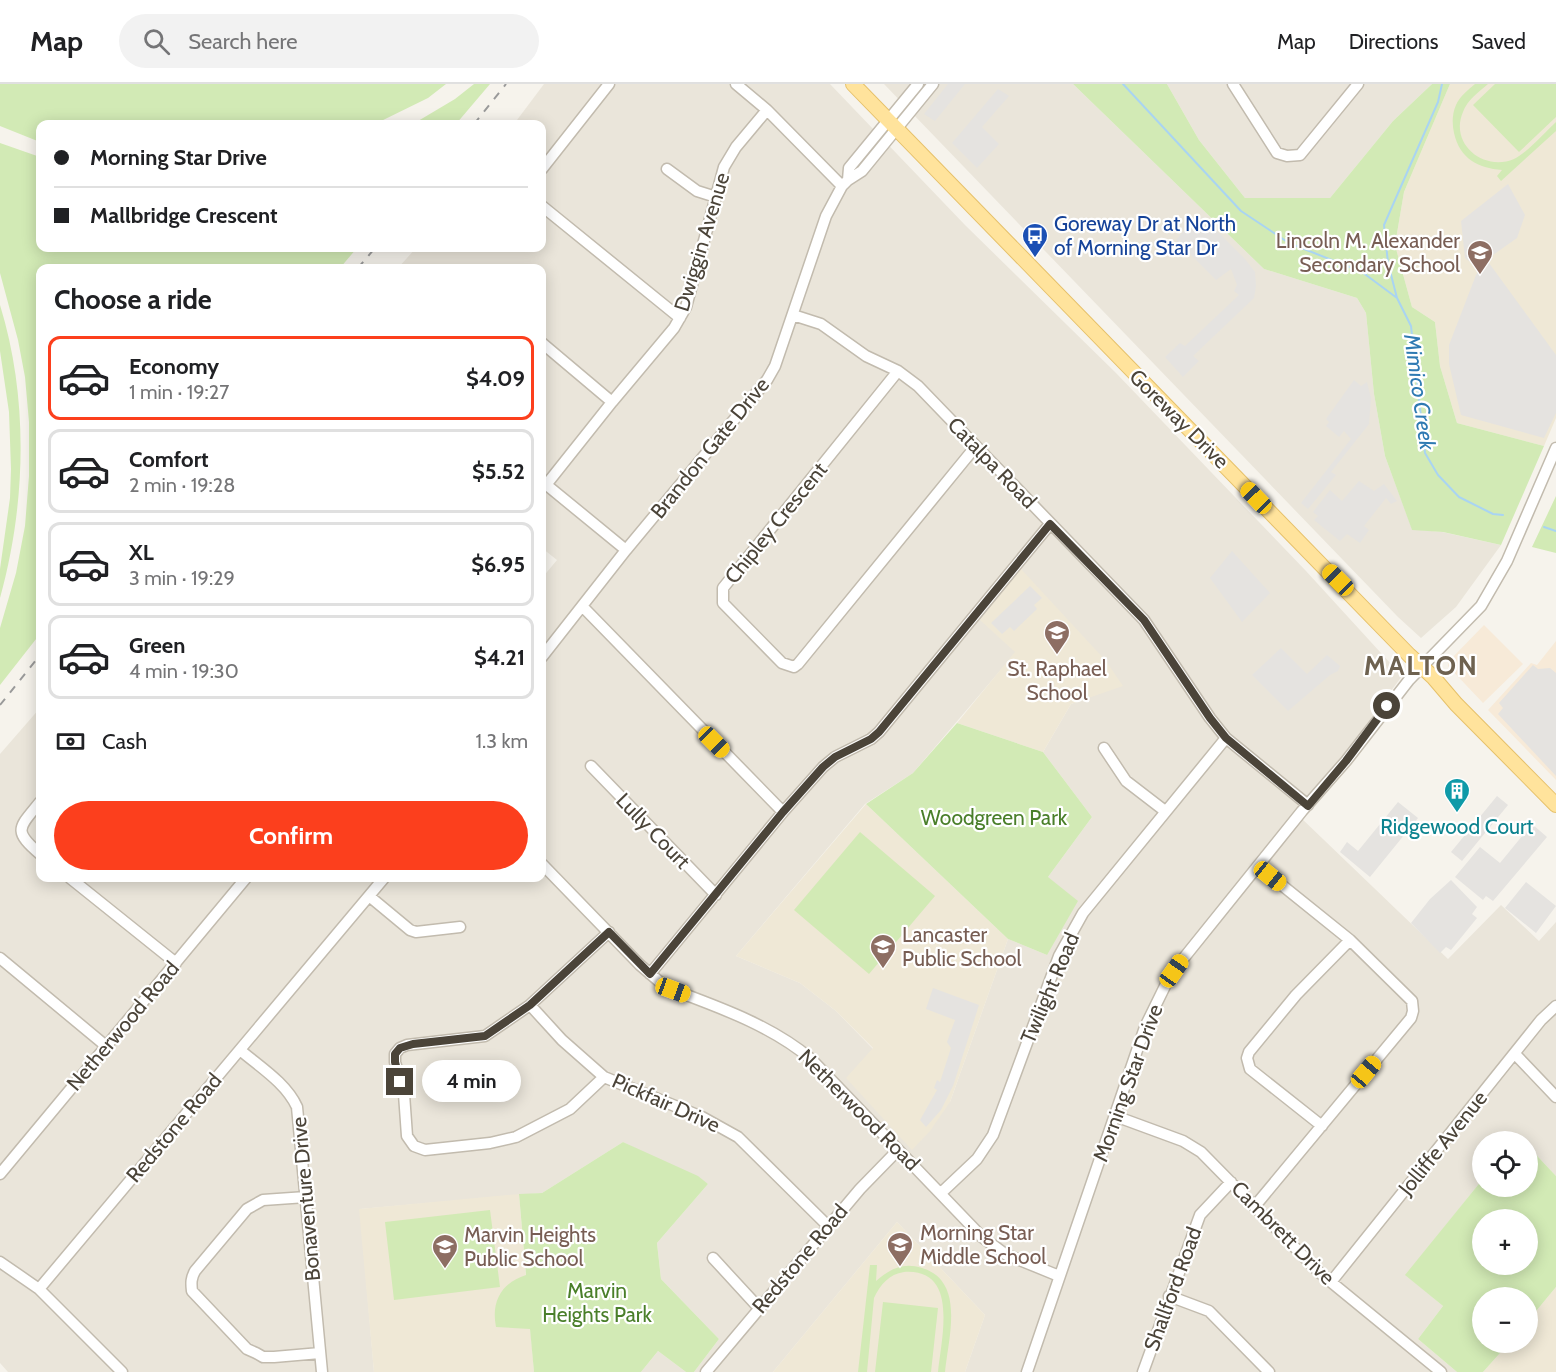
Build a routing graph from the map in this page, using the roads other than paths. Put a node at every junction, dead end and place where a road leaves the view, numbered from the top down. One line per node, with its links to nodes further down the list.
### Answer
1 (609, 84): 10 (street)
2 (736, 84): 8 (street)
3 (853, 84): 9 (main road, Goreway Drive)
4 (918, 84): 9 (street, Brandon Gate Drive)
5 (933, 84): 9 (street, Brandon Gate Drive)
6 (1233, 84): 7 (street)
7 (1358, 84)
8 (767, 110): 12 (street); 13 (street, Dwiggin Avenue)
9 (892, 124): 12 (street, Brandon Gate Drive); 28 (main road, Goreway Drive)
10 (546, 164)
11 (667, 169): 13 (street)
12 (845, 183): 15 (street, Brandon Gate Drive)
13 (716, 196): 16 (street, Dwiggin Avenue)
14 (546, 209): 16 (street)
15 (793, 315): 18 (street, Catalpa Road); 25 (street, Brandon Gate Drive)
16 (680, 318): 19 (street, Dwiggin Avenue)
17 (546, 346): 19 (street)
18 (898, 371): 20 (street, Catalpa Road); 20 (street, Chipley Crescent)
19 (612, 402): 22 (street, Dwiggin Avenue)
20 (976, 446): 24 (street, Catalpa Road)
21 (1556, 448): 28 (street, Morning Star Drive)
22 (546, 481)
23 (546, 485): 25 (street)
24 (1050, 524): 29 (street, Catalpa Road); 36 (street)
25 (626, 550): 26 (street, Brandon Gate Drive)
26 (582, 606): 27 (street, Brandon Gate Drive); 36 (street)
27 (546, 652)
28 (1421, 666): 32 (main road, Goreway Drive); 33 (street, Morning Star Drive)
29 (1226, 738): 33 (street, Catalpa Road); 35 (street, Twilight Road)
30 (1104, 748): 35 (street)
31 (591, 766): 43 (street, Lully Court)
32 (1556, 805)
33 (1308, 806): 38 (street, Morning Star Drive)
34 (36, 807): 37 (street)
35 (1165, 811): 63 (street, Twilight Road)
36 (783, 812): 43 (street)
37 (36, 850)
38 (1258, 866): 47 (street); 58 (street, Morning Star Drive)
39 (546, 868): 46 (street, Netherwood Road)
40 (75, 882): 49 (street)
41 (239, 882): 49 (street, Netherwood Road)
42 (381, 882): 44 (street, Redstone Road)
43 (716, 895): 50 (street)
44 (369, 896): 45 (street); 54 (street, Redstone Road)
45 (459, 927)
46 (609, 932): 50 (street, Netherwood Road); 51 (street)
47 (1350, 940): 59 (street); 59 (street)
48 (0, 958): 53 (street)
49 (176, 963): 53 (street, Netherwood Road)
50 (650, 974): 60 (street, Netherwood Road)
51 (530, 1005): 56 (street, Pickfair Drive); 56 (street)
52 (1556, 1006): 55 (street, Jolliffe Avenue)
53 (106, 1046): 61 (street, Netherwood Road)
54 (240, 1050): 64 (street, Bonaventure Drive); 71 (street, Redstone Road)
55 (1515, 1054): 57 (street); 70 (street, Jolliffe Avenue)
56 (604, 1077): 66 (street, Pickfair Drive)
57 (1556, 1097)
58 (1115, 1116): 62 (street, Cambrett Drive); 69 (street, Morning Star Drive)
59 (1322, 1126): 65 (street)
60 (898, 1150): 63 (street, Netherwood Road); 66 (street, Redstone Road)
61 (0, 1174)
62 (1230, 1182): 65 (street, Cambrett Drive); 72 (street, Shallford Road)
63 (941, 1193): 69 (street, Netherwood Road)
64 (306, 1197): 74 (street, Bonaventure Drive); 74 (street)
65 (1255, 1206): 70 (street, Cambrett Drive)
66 (828, 1226): 73 (street, Redstone Road)
67 (713, 1258): 73 (street)
68 (0, 1263): 71 (street)
69 (1059, 1276): 78 (street, Morning Star Drive)
70 (1331, 1282): 81 (street, Cambrett Drive)
71 (39, 1289): 75 (street)
72 (1169, 1296): 79 (street, Shallford Road); 80 (street)
73 (759, 1308): 77 (street, Redstone Road)
74 (320, 1353): 76 (street, Bonaventure Drive)
75 (120, 1372)
76 (322, 1372)
77 (706, 1372)
78 (1027, 1372)
79 (1143, 1372)
80 (1269, 1372)
81 (1441, 1372)

